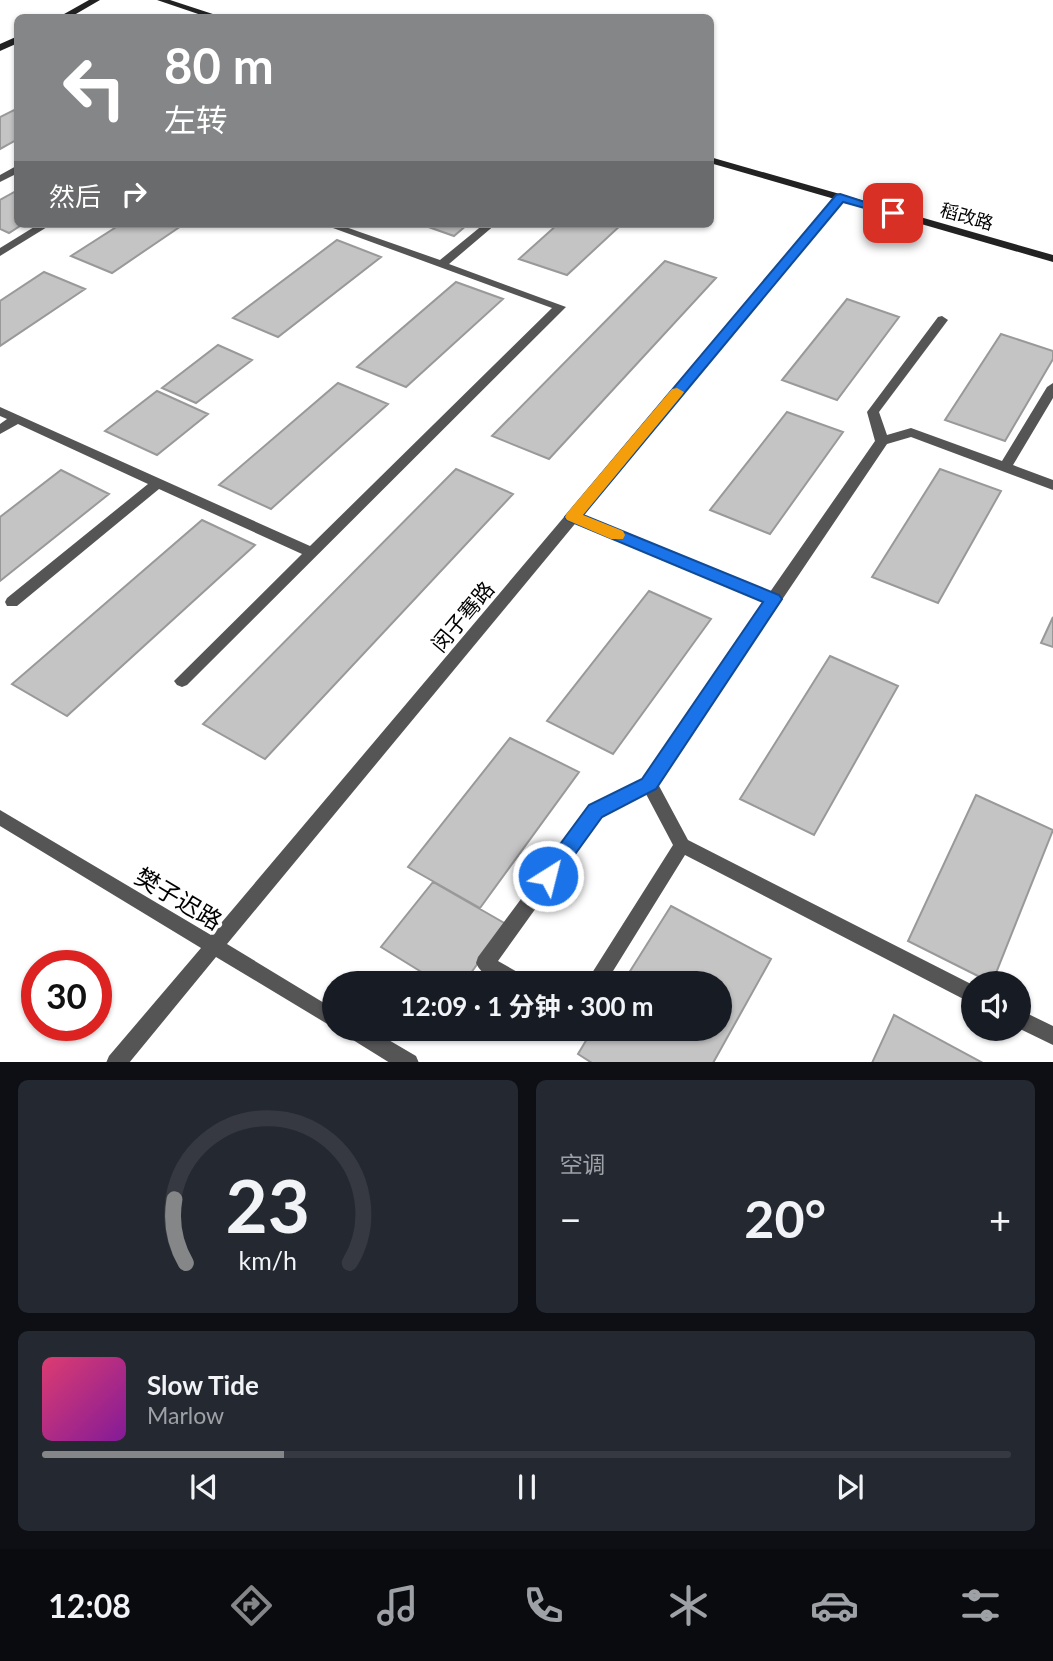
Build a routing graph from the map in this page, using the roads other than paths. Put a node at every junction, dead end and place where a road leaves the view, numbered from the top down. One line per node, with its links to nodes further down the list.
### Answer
1 (96, 0): 3 (main road)
2 (160, 0): 4 (main road)
3 (69, 14)
4 (207, 14)
5 (714, 161): 6 (main road, 稻改路)
6 (840, 197): 11 (main road, 稻改路); 22 (street, 闵子骞路)
7 (41, 228): 10 (street)
8 (340, 228): 12 (street)
9 (486, 228): 12 (street)
10 (0, 253)
11 (1053, 259)
12 (442, 265): 23 (street)
13 (942, 320): 18 (street)
14 (1053, 387): 19 (street)
15 (0, 411): 16 (street)
16 (16, 419): 17 (street); 20 (street)
17 (0, 430)
18 (882, 441): 19 (street); 24 (street)
19 (1005, 467): 21 (street)
20 (157, 483): 23 (street); 25 (street)
21 (1053, 485)
22 (573, 517): 24 (street); 30 (street, 闵子骞路)
23 (313, 553): 26 (street)
24 (773, 599): 27 (street)
25 (12, 602)
26 (182, 681)
27 (649, 784): 29 (street); 31 (street)
28 (0, 817): 30 (street, 樊子迟路)
29 (682, 845): 32 (street); 33 (street)
30 (213, 947): 34 (street, 樊子迟路); 38 (street, 闵子骞路)
31 (499, 971)
32 (601, 971)
33 (961, 989)
34 (322, 1012)
35 (1031, 1025): 36 (street)
36 (1053, 1036)
37 (373, 1041): 39 (street)
38 (116, 1062)
39 (409, 1062)

